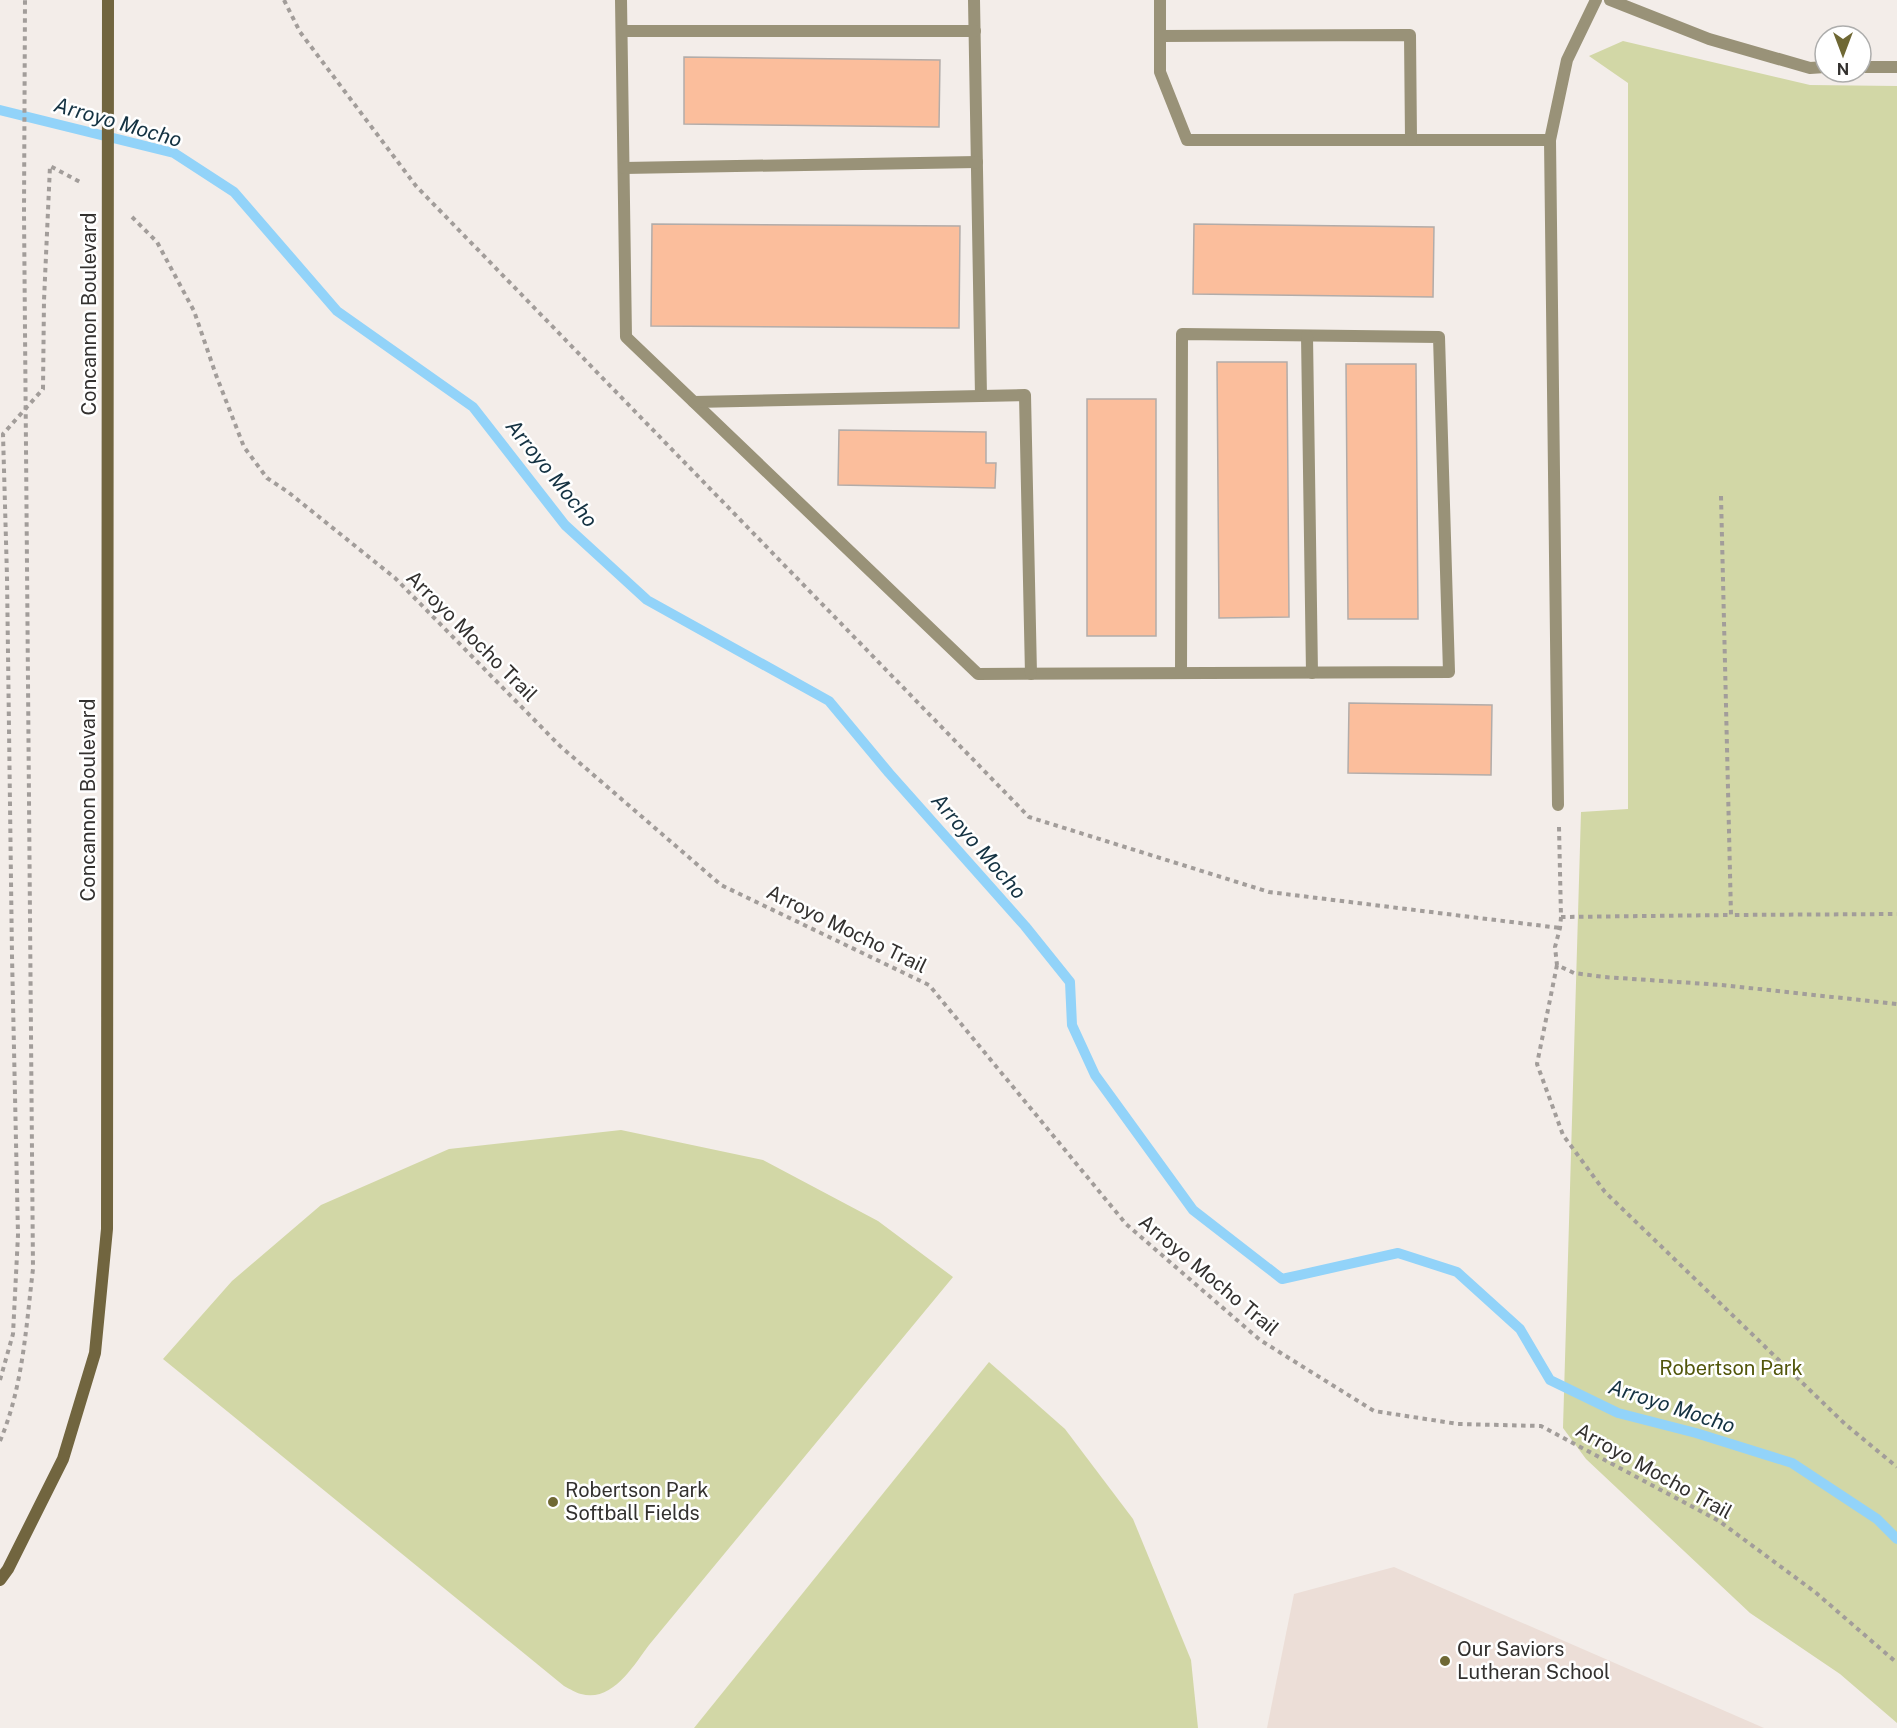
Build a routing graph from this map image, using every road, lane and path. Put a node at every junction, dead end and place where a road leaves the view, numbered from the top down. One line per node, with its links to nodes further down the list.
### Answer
1 (25, 0): 23 (path)
2 (108, 0): 37 (main road, Concannon Boulevard)
3 (621, 0): 8 (street)
4 (974, 0): 9 (street)
5 (1160, 0): 10 (street)
6 (1596, 0): 15 (street)
7 (1610, 0): 13 (street)
8 (622, 31): 9 (street); 17 (street)
9 (975, 31): 16 (street)
10 (1160, 36): 14 (street); 14 (street)
11 (1873, 67): 12 (street)
12 (1897, 67)
13 (1813, 68)
14 (1411, 140): 15 (street)
15 (1550, 140): 28 (street)
16 (977, 162): 17 (street); 21 (street)
17 (624, 168): 22 (street)
18 (89, 187): 23 (path)
19 (125, 210): 38 (path, Arroyo Mocho Trail)
20 (1307, 336): 25 (street); 26 (street); 26 (street)
21 (981, 396): 22 (street); 27 (street)
22 (694, 402): 27 (street)
23 (26, 408): 34 (path); 35 (path)
24 (1721, 496): 30 (path)
25 (1181, 673): 26 (street); 27 (street)
26 (1312, 673)
27 (1031, 674)
28 (1558, 805): 31 (path)
29 (1897, 914): 30 (path)
30 (1731, 915): 31 (path)
31 (1561, 917): 32 (path)
32 (1557, 965): 33 (path); 36 (path)
33 (1897, 1005)
34 (0, 1380)
35 (0, 1441)
36 (1897, 1467)
37 (0, 1580)
38 (1897, 1663)

